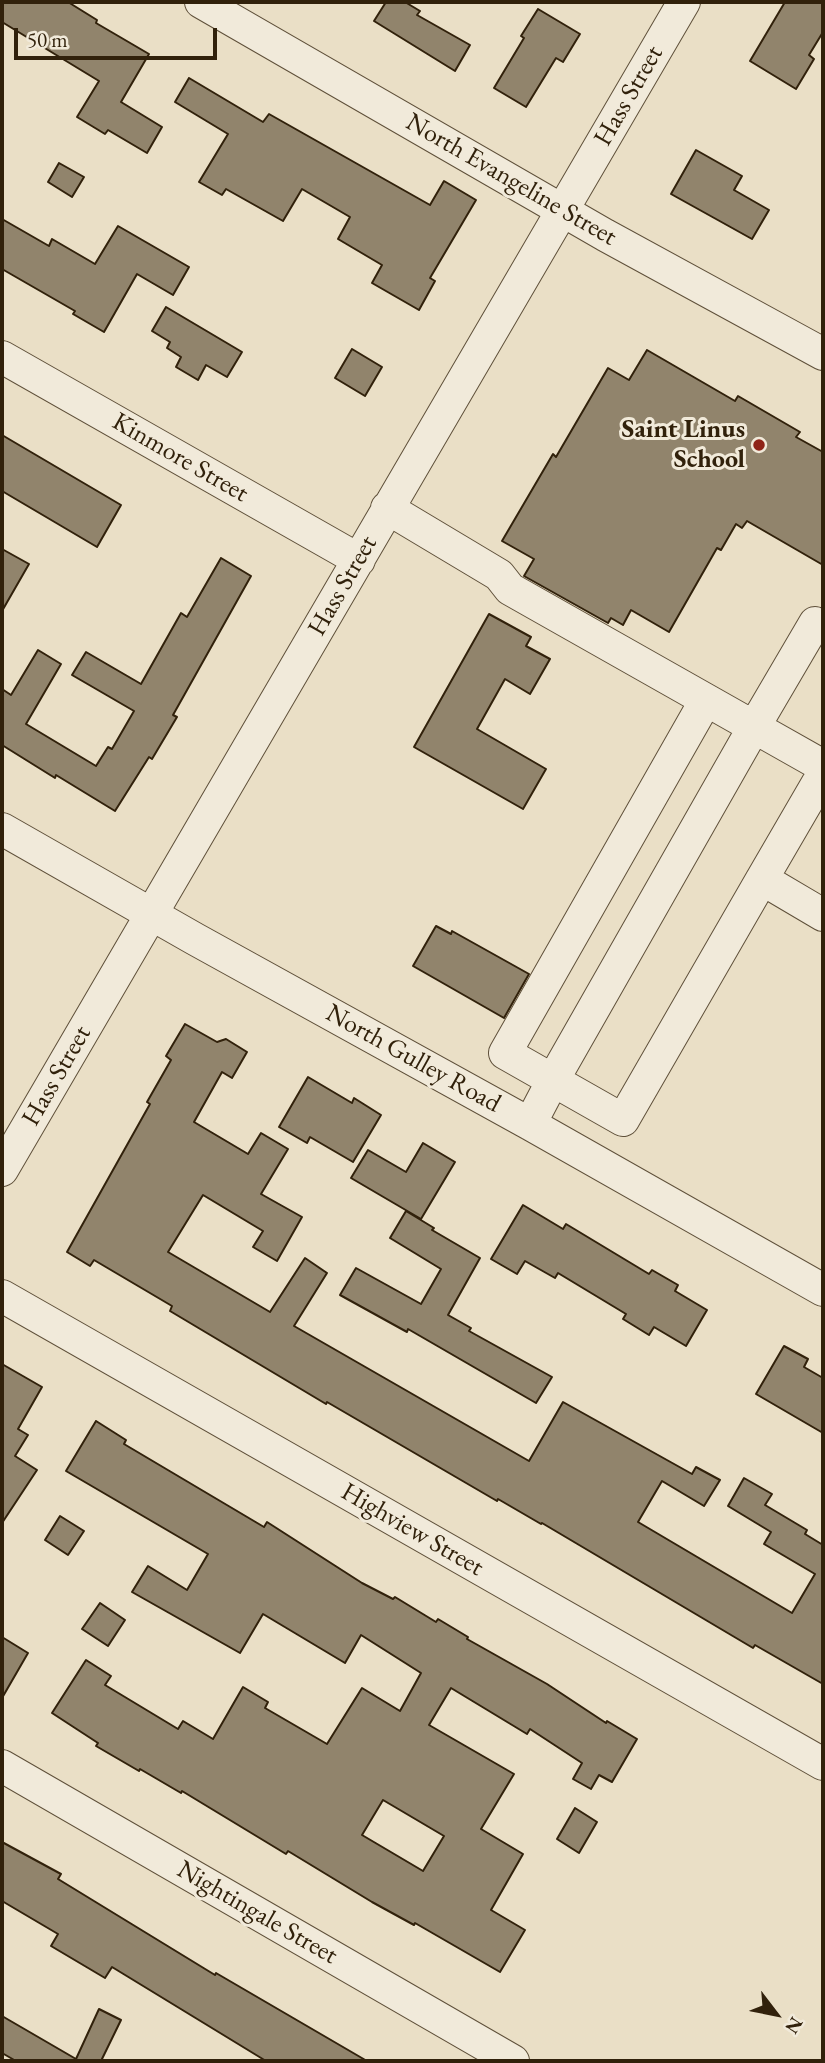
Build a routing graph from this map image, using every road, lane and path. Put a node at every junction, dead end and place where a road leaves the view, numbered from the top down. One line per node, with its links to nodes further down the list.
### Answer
1 (201, 2): 3 (street, North Evangeline Street)
2 (684, 2): 3 (street, Hass Street)
3 (562, 210): 4 (street, North Evangeline Street); 6 (street, Hass Street)
4 (823, 354)
5 (2, 357): 7 (street, Kinmore Street)
6 (387, 508): 7 (street, Hass Street); 9 (street)
7 (359, 560): 15 (street, Hass Street)
8 (815, 623): 10 (street)
9 (706, 700): 10 (street); 17 (street)
10 (754, 727): 11 (street); 17 (street)
11 (823, 766)
12 (823, 774): 14 (street)
13 (2, 829): 15 (street, North Gulley Road)
14 (762, 879): 16 (street); 18 (street)
15 (153, 915): 19 (street, North Gulley Road); 21 (street, Hass Street)
16 (823, 915)
17 (553, 1080): 18 (street); 19 (street)
18 (623, 1120): 20 (street)
19 (530, 1124): 20 (street, North Gulley Road)
20 (597, 1161): 22 (street, North Gulley Road)
21 (2, 1170)
22 (823, 1290)
23 (2, 1296): 24 (street, Highview Street)
24 (823, 1764)
25 (2, 1766): 26 (street, Nightingale Street)
26 (513, 2061)

